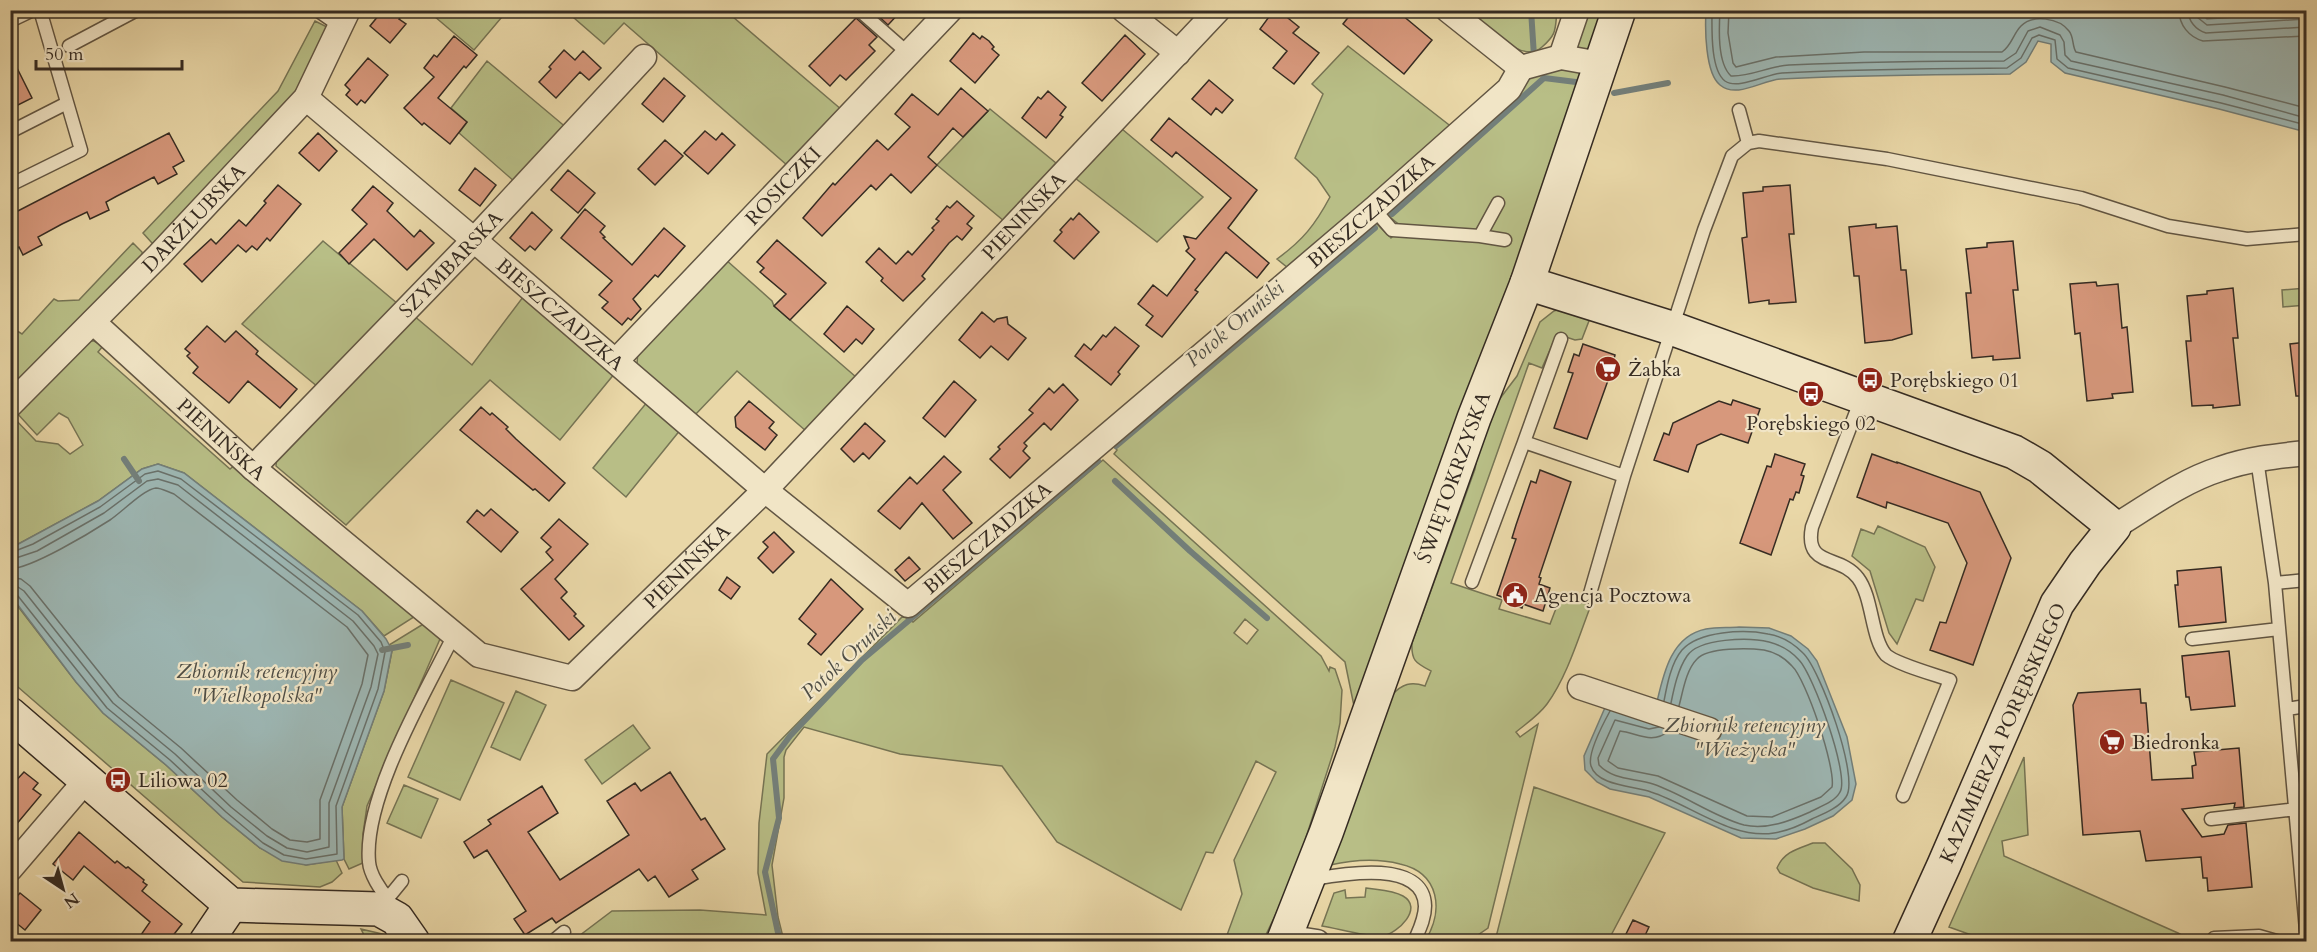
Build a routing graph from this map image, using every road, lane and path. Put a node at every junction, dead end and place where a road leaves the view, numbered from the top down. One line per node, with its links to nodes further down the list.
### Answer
1 (33, 10): 13 (lane)
2 (40, 10): 22 (lane)
3 (137, 10): 14 (lane)
4 (316, 10): 12 (lane)
5 (860, 10): 16 (lane)
6 (950, 10): 16 (street, ROSICZKI)
7 (1124, 10): 15 (street)
8 (1218, 10): 15 (street, PIENIŃSKA)
9 (1448, 10): 20 (street)
10 (1577, 10): 18 (street)
11 (1619, 10): 19 (street, ŚWIĘTOKRZYSKA)
12 (344, 18): 21 (street, DARŻLUBSKA)
13 (10, 21)
14 (69, 46)
15 (1178, 53): 45 (street, PIENIŃSKA)
16 (909, 54): 37 (street, ROSICZKI)
17 (644, 57): 31 (street, SZYMBARSKA)
18 (1561, 57): 19 (street); 20 (street)
19 (1600, 64): 33 (street, ŚWIĘTOKRZYSKA)
20 (1521, 68): 28 (street, BIESZCZADZKA)
21 (306, 98): 31 (street, BIESZCZADZKA); 34 (street, DARŻLUBSKA)
22 (67, 103): 24 (lane); 26 (lane)
23 (1739, 110): 25 (lane)
24 (10, 132)
25 (1748, 143): 29 (lane); 35 (lane)
26 (10, 185)
27 (1498, 203): 30 (lane)
28 (1374, 209): 30 (lane); 45 (street, BIESZCZADZKA)
29 (2307, 234)
30 (1480, 236): 32 (lane)
31 (474, 240): 37 (street, BIESZCZADZKA); 43 (street, SZYMBARSKA)
32 (1506, 240)
33 (1527, 283): 35 (street); 64 (street, ŚWIĘTOKRZYSKA)
34 (93, 322): 39 (street, DARŻLUBSKA); 43 (street, PIENIŃSKA)
35 (1671, 328): 38 (street); 44 (lane)
36 (1561, 339): 40 (lane)
37 (616, 362): 45 (street, BIESZCZADZKA)
38 (1862, 398): 46 (street); 60 (lane)
39 (10, 405)
40 (1524, 442): 44 (lane); 48 (lane)
41 (2307, 453): 42 (street, KAZIMIERZA PORĘBSKIEGO)
42 (2257, 459): 46 (street, KAZIMIERZA PORĘBSKIEGO); 49 (lane)
43 (253, 468): 52 (street, PIENIŃSKA)
44 (1624, 476): 50 (lane)
45 (765, 490): 52 (street, PIENIŃSKA)
46 (2114, 527): 77 (street, KAZIMIERZA PORĘBSKIEGO)
47 (2307, 580): 49 (lane)
48 (1472, 582)
49 (2275, 583): 51 (lane)
50 (1589, 597)
51 (2279, 629): 53 (lane); 56 (lane)
52 (454, 635): 66 (lane)
53 (2192, 639)
54 (1580, 687): 58 (street)
55 (2307, 706): 56 (lane)
56 (2287, 709): 61 (lane)
57 (10, 714): 59 (street)
58 (1709, 730)
59 (87, 779): 63 (street); 67 (street)
60 (1903, 796)
61 (2296, 809): 62 (lane); 68 (lane)
62 (2211, 819)
63 (10, 869)
64 (1309, 880): 71 (street, ŚWIĘTOKRZYSKA); 76 (lane)
65 (402, 881): 66 (lane)
66 (384, 903): 67 (street); 73 (street)
67 (231, 904): 72 (street)
68 (2307, 930)
69 (564, 932): 74 (lane)
70 (2214, 938): 78 (lane)
71 (1284, 939): 75 (street)
72 (206, 942)
73 (413, 942)
74 (552, 942)
75 (1317, 942)
76 (1414, 942)
77 (1909, 942)
78 (2280, 942)

